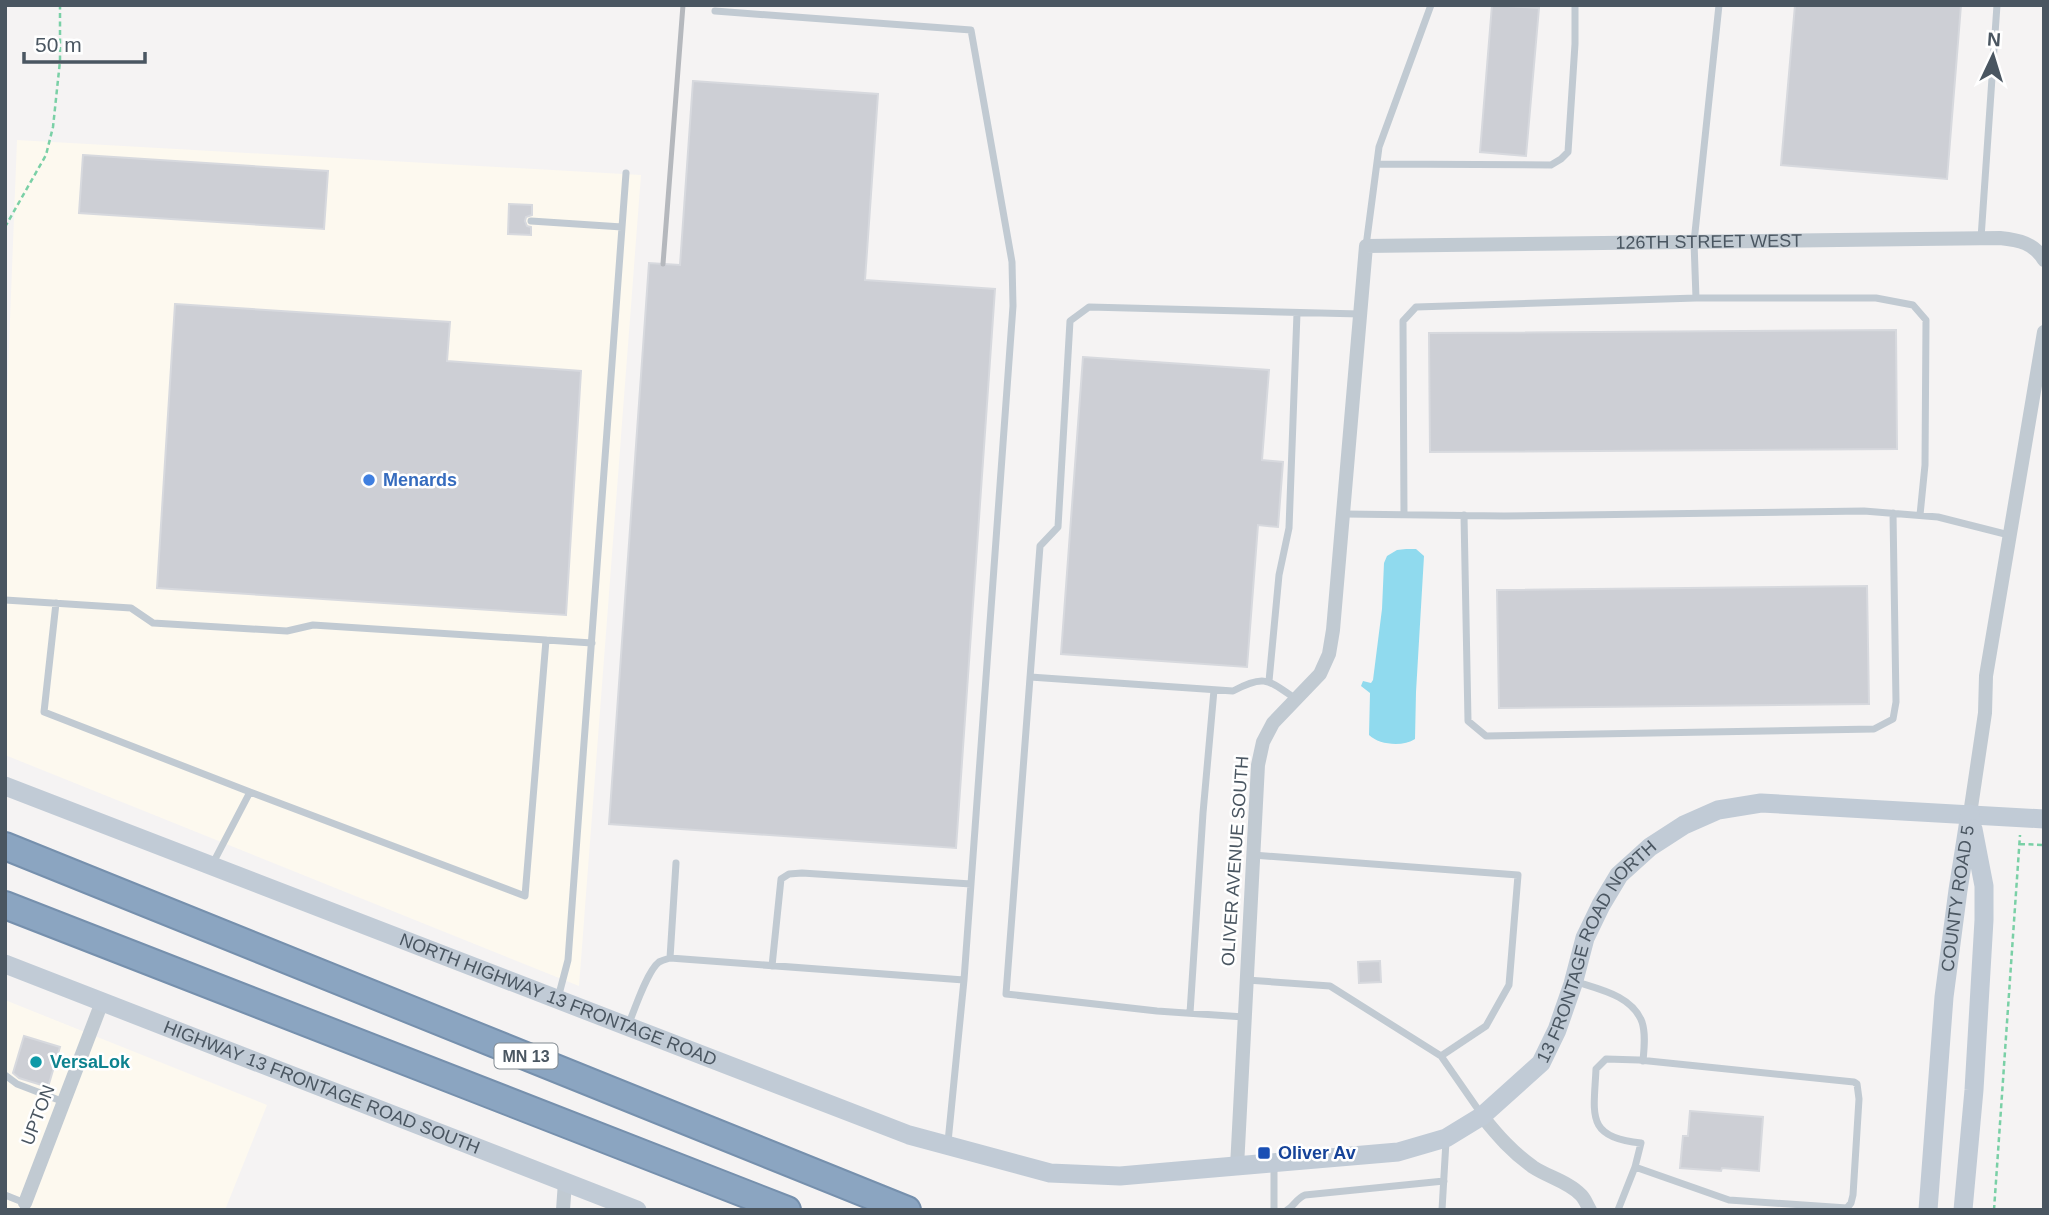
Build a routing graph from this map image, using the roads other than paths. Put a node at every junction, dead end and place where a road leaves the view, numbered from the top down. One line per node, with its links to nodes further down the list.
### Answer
1 (1431, 5): 6 (lane)
2 (1575, 5): 6 (lane)
3 (1719, 5): 11 (lane)
4 (1997, 5): 10 (lane)
5 (715, 11): 40 (lane)
6 (1377, 164): 12 (lane)
7 (626, 173): 9 (lane)
8 (531, 221): 9 (lane)
9 (622, 227): 27 (lane)
10 (1981, 238): 11 (street, 126TH STREET WEST); 13 (street, 126TH STREET WEST)
11 (1694, 242): 12 (street, 126TH STREET WEST); 14 (lane)
12 (1366, 246): 16 (street, OLIVER AVENUE SOUTH)
13 (2044, 260)
14 (1696, 298): 20 (lane); 22 (lane)
15 (1297, 313): 16 (lane); 28 (lane); 29 (lane)
16 (1360, 314): 19 (street, OLIVER AVENUE SOUTH)
17 (2044, 332): 23 (street)
18 (1893, 513): 21 (lane); 21 (lane); 22 (lane)
19 (1343, 514): 20 (lane); 31 (street, OLIVER AVENUE SOUTH)
20 (1404, 514): 21 (lane)
21 (1464, 515)
22 (1920, 515): 23 (lane)
23 (2009, 535): 34 (street)
24 (5, 600): 25 (lane)
25 (56, 603): 26 (lane); 33 (lane)
26 (545, 640): 27 (lane); 33 (lane)
27 (592, 643): 48 (lane)
28 (1030, 677): 30 (lane); 50 (lane)
29 (1269, 681): 30 (lane); 31 (lane)
30 (1214, 690): 50 (lane)
31 (1296, 699): 37 (street, OLIVER AVENUE SOUTH)
32 (5, 786): 39 (street, NORTH HIGHWAY 13 FRONTAGE ROAD)
33 (250, 792): 39 (lane)
34 (1970, 814): 35 (street); 47 (street, 13 FRONTAGE ROAD NORTH); 77 (street, COUNTY ROAD 5); 78 (street, COUNTY ROAD 5)
35 (2044, 819)
36 (5, 846): 71 (highway, MN 13)
37 (1253, 855): 46 (street, OLIVER AVENUE SOUTH); 53 (lane)
38 (676, 863): 42 (lane)
39 (212, 866): 48 (street, NORTH HIGHWAY 13 FRONTAGE ROAD)
40 (971, 884): 44 (lane); 45 (lane)
41 (5, 905): 70 (highway, MN 13)
42 (670, 958): 44 (lane); 52 (lane)
43 (5, 964): 49 (street, HIGHWAY 13 FRONTAGE ROAD SOUTH)
44 (772, 966): 45 (lane)
45 (964, 980): 59 (lane)
46 (1247, 980): 51 (street, OLIVER AVENUE SOUTH); 53 (lane)
47 (1574, 981): 54 (lane); 57 (street, 13 FRONTAGE ROAD NORTH)
48 (557, 999): 52 (street, NORTH HIGHWAY 13 FRONTAGE ROAD)
49 (102, 1002): 56 (street, UPTON); 64 (street, HIGHWAY 13 FRONTAGE ROAD SOUTH)
50 (1190, 1013): 51 (lane)
51 (1245, 1017): 61 (street, OLIVER AVENUE SOUTH)
52 (628, 1027): 59 (street, NORTH HIGHWAY 13 FRONTAGE ROAD)
53 (1441, 1056): 57 (lane)
54 (1643, 1061): 62 (lane); 62 (lane)
55 (5, 1075): 56 (lane)
56 (64, 1102): 67 (street, UPTON)
57 (1482, 1116): 58 (street, 13 FRONTAGE ROAD NORTH); 75 (street)
58 (1446, 1138): 60 (street, 13 FRONTAGE ROAD NORTH); 65 (lane)
59 (947, 1147): 63 (street, NORTH HIGHWAY 13 FRONTAGE ROAD)
60 (1274, 1163): 61 (street, 13 FRONTAGE ROAD NORTH); 72 (lane)
61 (1237, 1167): 63 (street, 13 FRONTAGE ROAD NORTH)
62 (1635, 1167): 76 (lane)
63 (1120, 1176)
64 (565, 1181): 68 (street); 69 (street, HIGHWAY 13 FRONTAGE ROAD SOUTH)
65 (1444, 1181): 73 (lane); 74 (lane)
66 (5, 1195): 67 (lane)
67 (25, 1203)
68 (563, 1210)
69 (637, 1210)
70 (787, 1210)
71 (907, 1210)
72 (1274, 1210)
73 (1287, 1210)
74 (1442, 1210)
75 (1590, 1210)
76 (1618, 1210)
77 (1928, 1210)
78 (1964, 1210)

